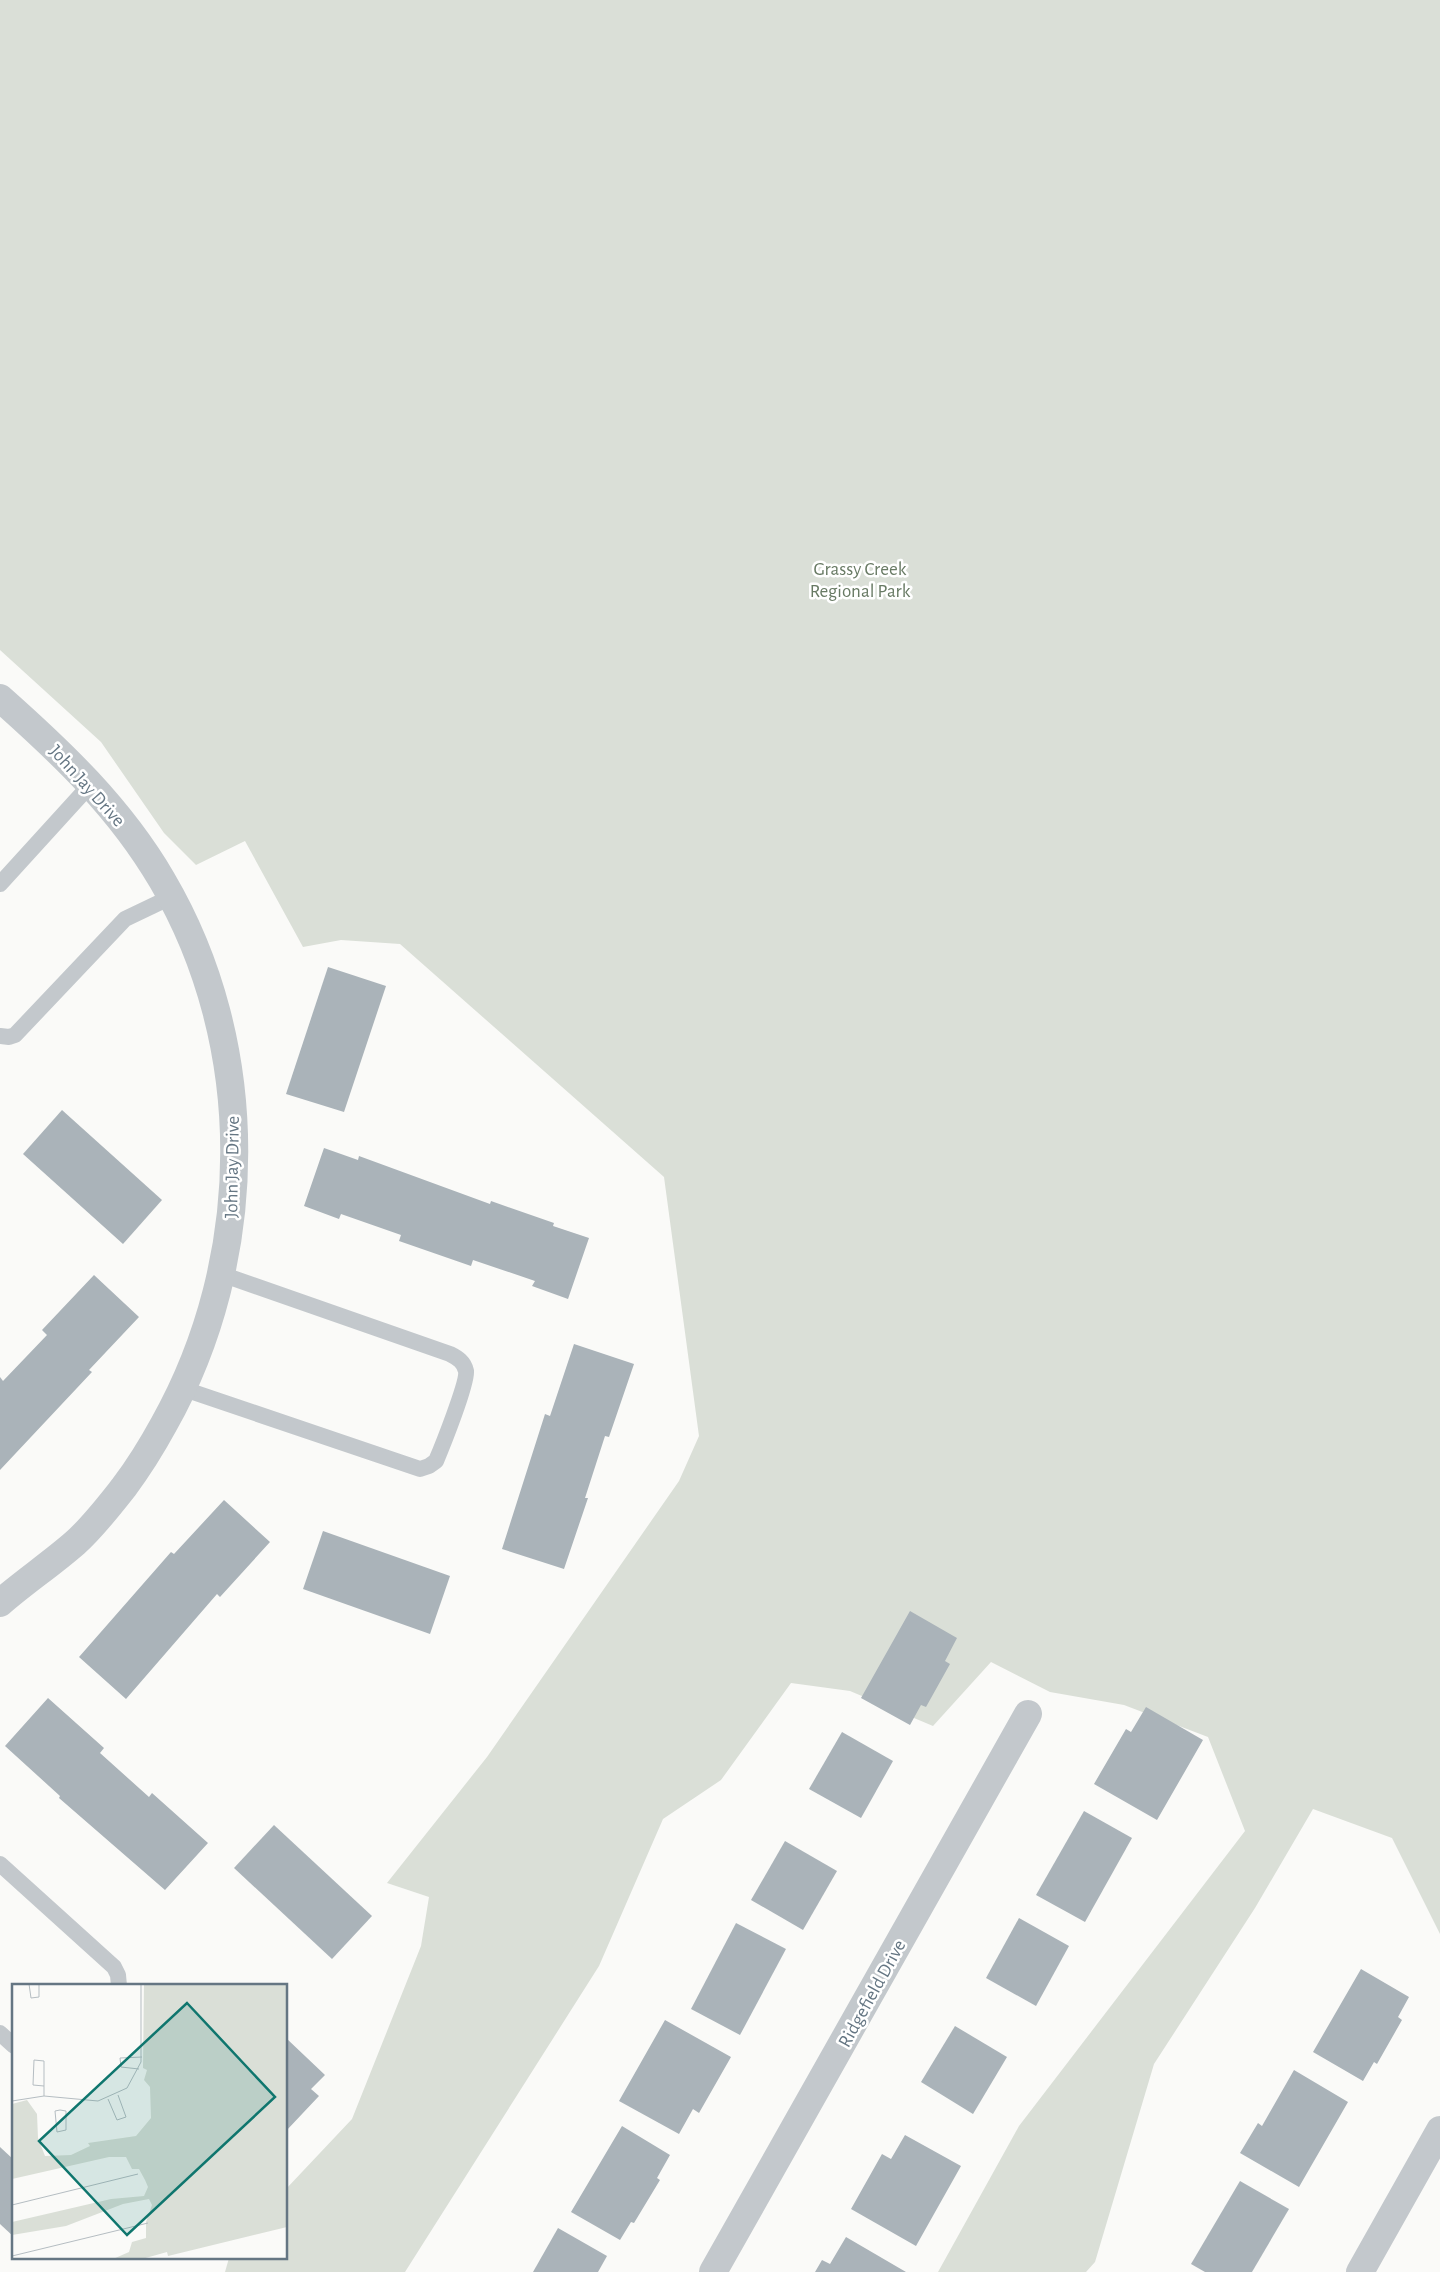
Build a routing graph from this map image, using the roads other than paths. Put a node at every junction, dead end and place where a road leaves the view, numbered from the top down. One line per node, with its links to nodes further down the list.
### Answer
1 (0, 698): 2 (street, John Jay Drive)
2 (92, 784): 3 (lane); 4 (street, John Jay Drive)
3 (0, 884)
4 (171, 897): 5 (lane); 6 (street, John Jay Drive)
5 (0, 1036)
6 (221, 1274): 7 (street, John Jay Drive); 7 (lane)
7 (184, 1388): 8 (street, John Jay Drive)
8 (0, 1603)
9 (1028, 1714): 15 (street, Ridgefield Drive)
10 (0, 1864): 11 (lane)
11 (119, 1984)
12 (0, 2033): 13 (lane)
13 (12, 2044)
14 (1440, 2130): 16 (street)
15 (714, 2272)
16 (1360, 2272)

